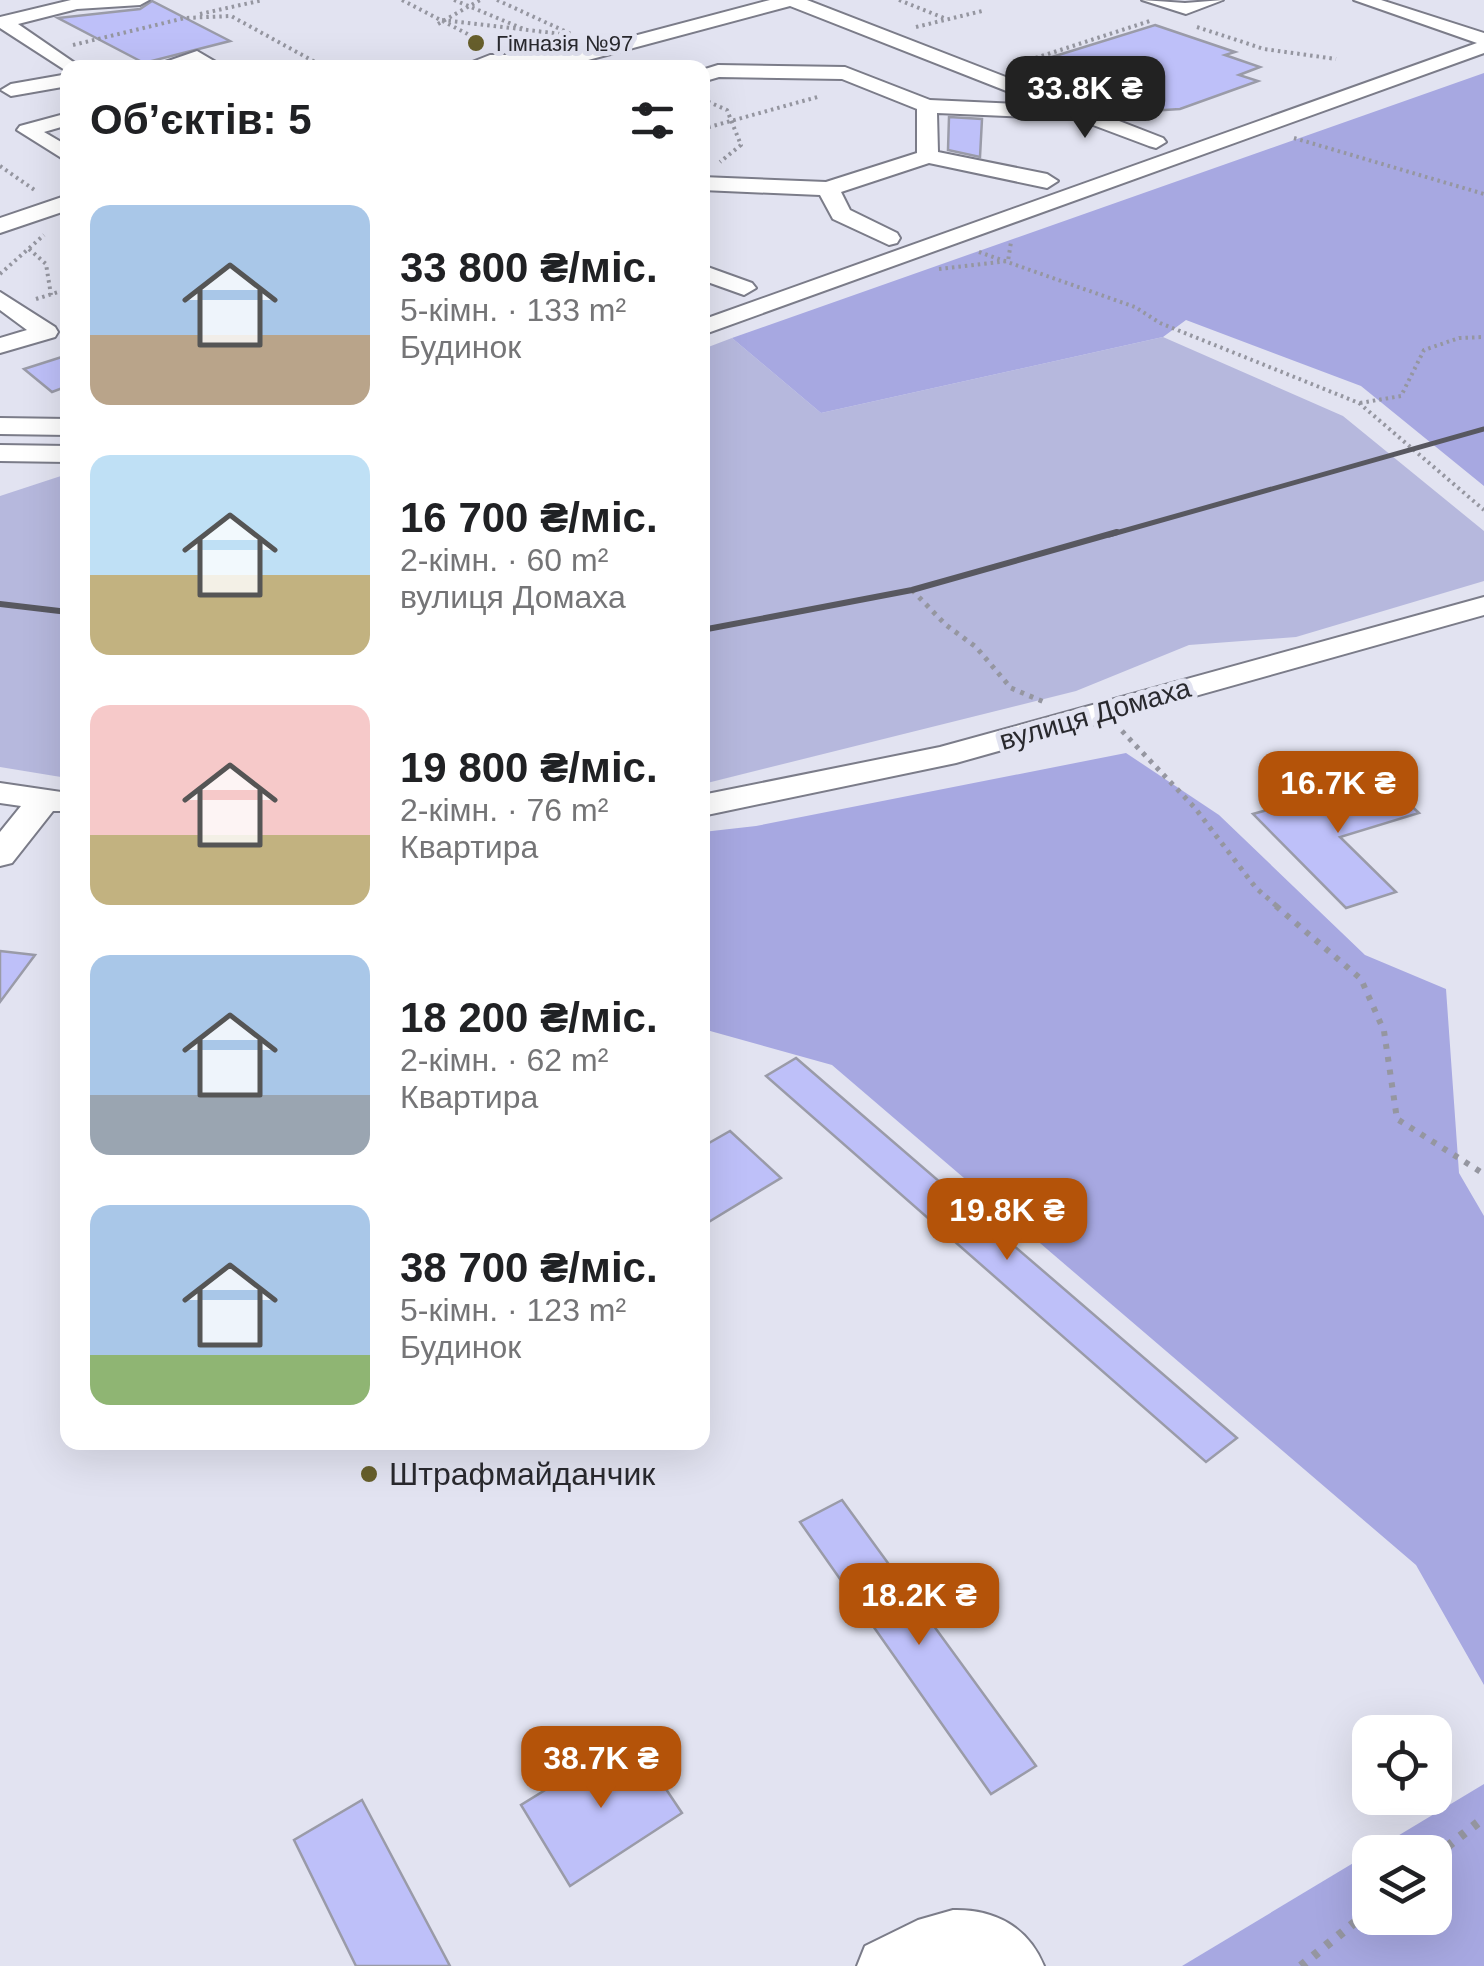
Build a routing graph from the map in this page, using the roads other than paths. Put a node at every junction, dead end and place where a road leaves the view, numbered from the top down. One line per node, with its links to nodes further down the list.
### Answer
1 (140, 0): 8 (street)
2 (791, 0): 9 (street); 10 (street)
3 (1138, 0): 6 (street)
4 (1214, 0): 6 (street)
5 (1363, 0): 7 (street)
6 (1159, 6)
7 (1479, 36): 19 (street); 31 (street)
8 (60, 60)
9 (566, 60)
10 (869, 62): 11 (street); 14 (street); 15 (street)
11 (710, 74)
12 (60, 82): 13 (street)
13 (4, 88)
14 (927, 106): 15 (street); 21 (street)
15 (1080, 113): 19 (street)
16 (60, 121): 17 (street)
17 (27, 130): 18 (street); 20 (street)
18 (0, 136)
19 (1156, 142): 22 (street)
20 (60, 151)
21 (928, 156): 22 (street); 24 (street)
22 (1047, 182): 27 (street)
23 (710, 183): 24 (street)
24 (828, 190): 27 (street)
25 (59, 211): 26 (street)
26 (0, 226)
27 (888, 238): 28 (street)
28 (821, 261)
29 (710, 275): 30 (street)
30 (744, 288): 31 (street); 32 (street)
31 (798, 294): 34 (street)
32 (716, 297)
33 (0, 299): 35 (street)
34 (710, 325)
35 (0, 346)
36 (0, 426): 37 (street)
37 (60, 428)
38 (0, 453): 39 (street)
39 (60, 454)
40 (1484, 606): 43 (street, вулиця Домаха)
41 (0, 793): 42 (street)
42 (56, 802): 44 (street)
43 (710, 804)
44 (0, 855)
45 (885, 1966): 46 (street)
46 (1016, 1966)

